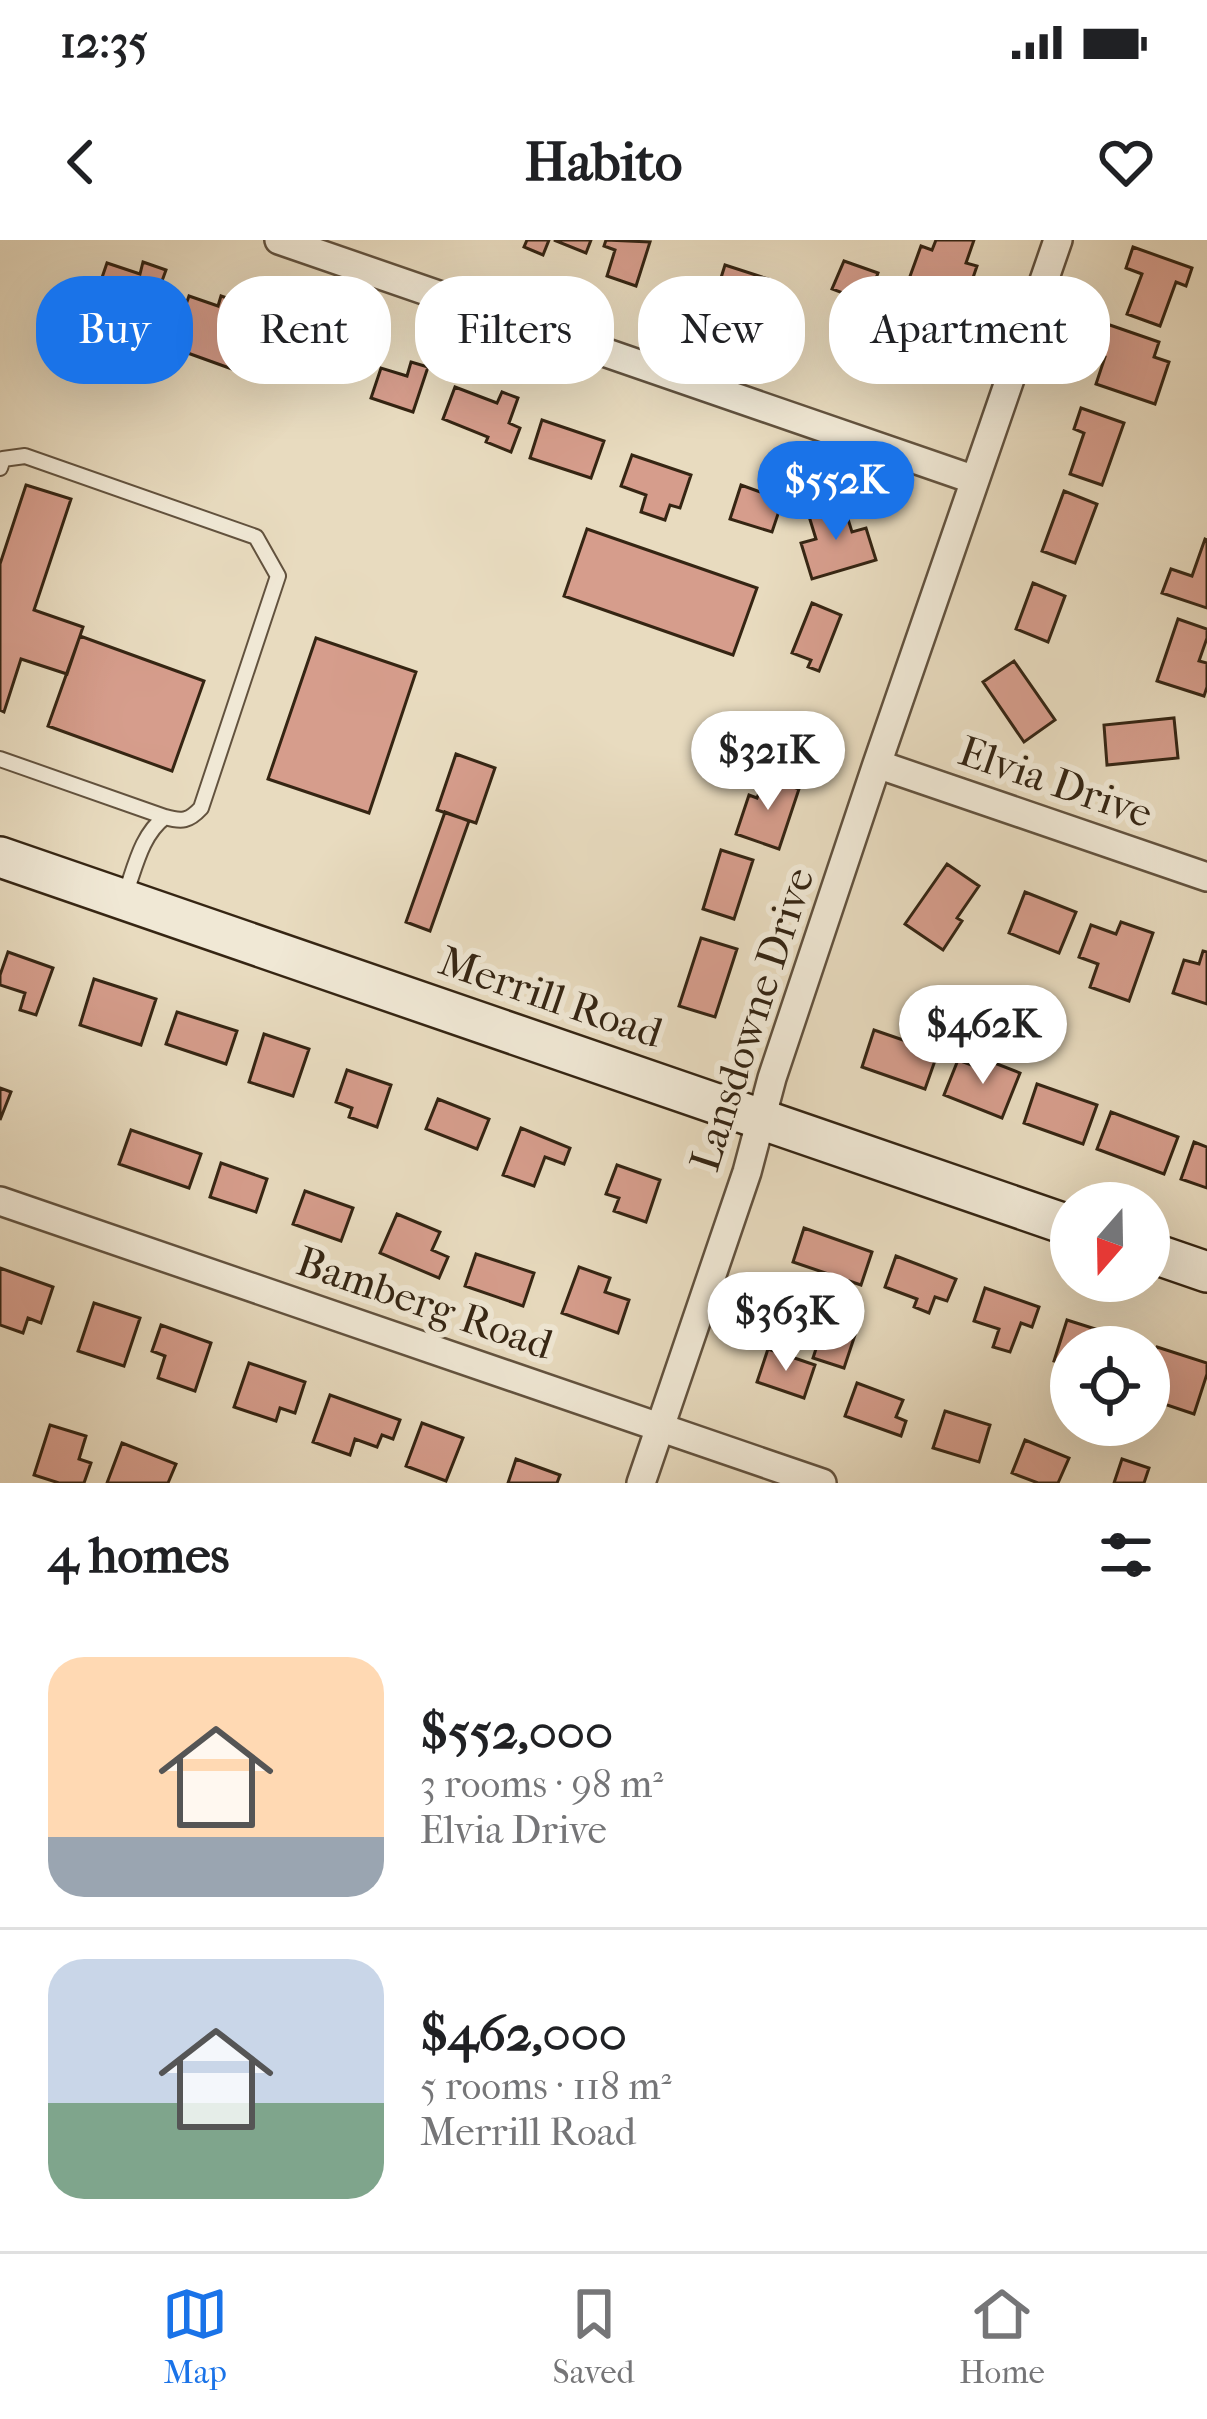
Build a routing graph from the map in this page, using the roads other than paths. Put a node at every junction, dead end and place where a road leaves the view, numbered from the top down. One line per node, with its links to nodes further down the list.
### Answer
1 (279, 240): 4 (street)
2 (1058, 240): 4 (street, Lansdowne Drive)
3 (0, 467): 7 (lane)
4 (975, 481): 6 (street, Lansdowne Drive)
5 (0, 759): 7 (lane)
6 (877, 764): 9 (street, Elvia Drive); 11 (street, Lansdowne Drive)
7 (165, 817): 10 (lane)
8 (0, 857): 10 (main road, Merrill Road)
9 (1207, 877)
10 (124, 900): 11 (main road, Merrill Road)
11 (762, 1119): 13 (main road, Merrill Road); 16 (street, Lansdowne Drive)
12 (0, 1201): 16 (street, Bamberg Road)
13 (1050, 1219)
14 (1170, 1259): 15 (main road)
15 (1207, 1272)
16 (660, 1428): 17 (street, Lansdowne Drive); 18 (street, Bamberg Road)
17 (641, 1483)
18 (822, 1483)

